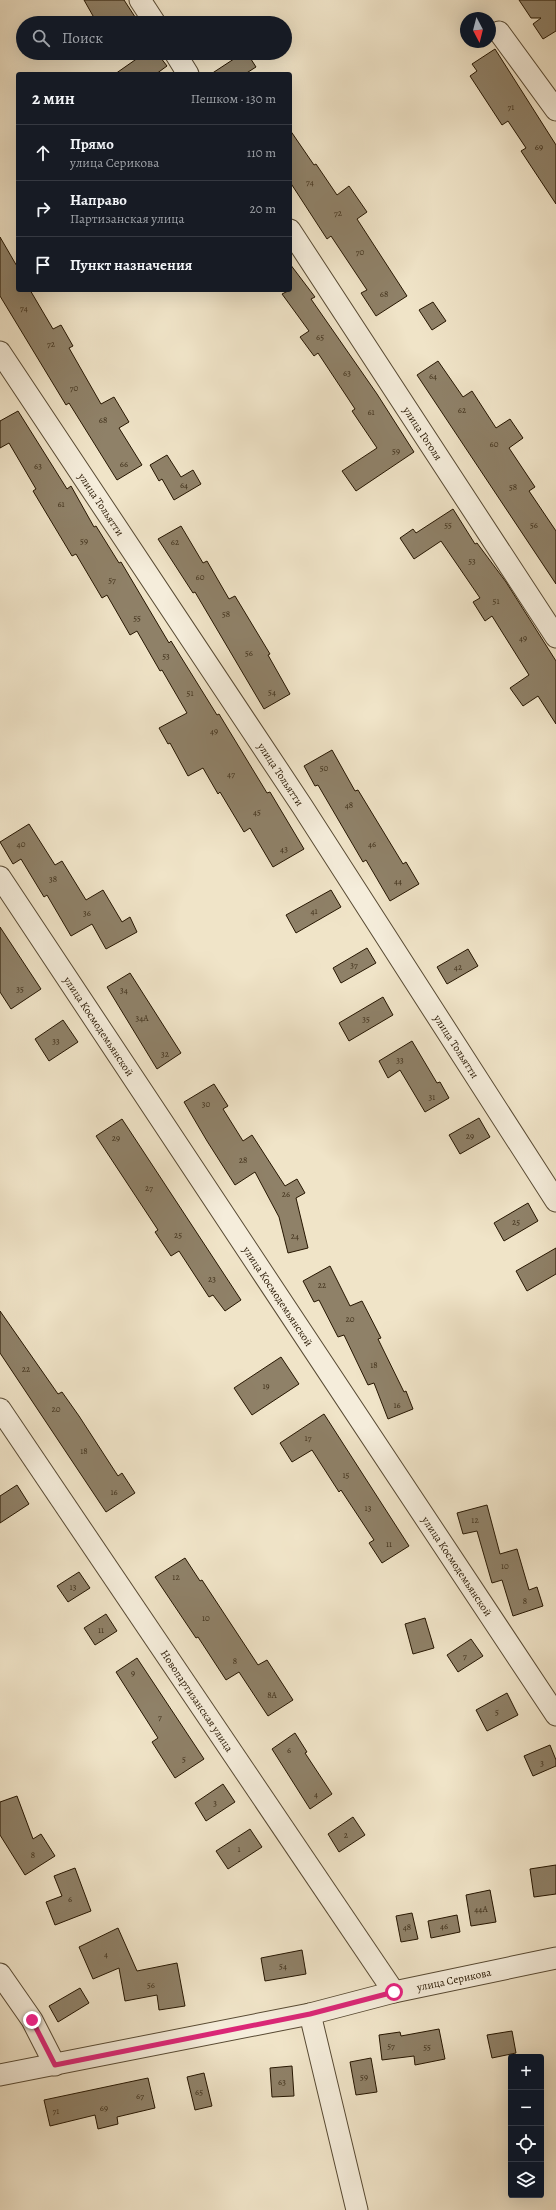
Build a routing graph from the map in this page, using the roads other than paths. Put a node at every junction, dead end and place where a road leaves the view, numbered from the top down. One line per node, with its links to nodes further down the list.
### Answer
1 (140, 0): 2 (street)
2 (150, 16)
3 (499, 32): 6 (street)
4 (179, 60): 5 (street)
5 (187, 72)
6 (549, 85): 7 (street)
7 (556, 110)
8 (292, 233): 10 (street, улица Гоголя)
9 (0, 352): 12 (street, улица Тольятти)
10 (556, 637)
11 (0, 877): 14 (street, улица Космодемьянской)
12 (556, 1201)
13 (0, 1409): 17 (street, Новопартизанская улица)
14 (556, 1715)
15 (556, 1958): 17 (street, улица Серикова)
16 (0, 1974): 19 (street)
17 (394, 1992): 18 (street, улица Серикова)
18 (310, 2014): 19 (street, улица Серикова); 21 (street)
19 (55, 2065): 20 (street, улица Серикова)
20 (0, 2075)
21 (357, 2210)

